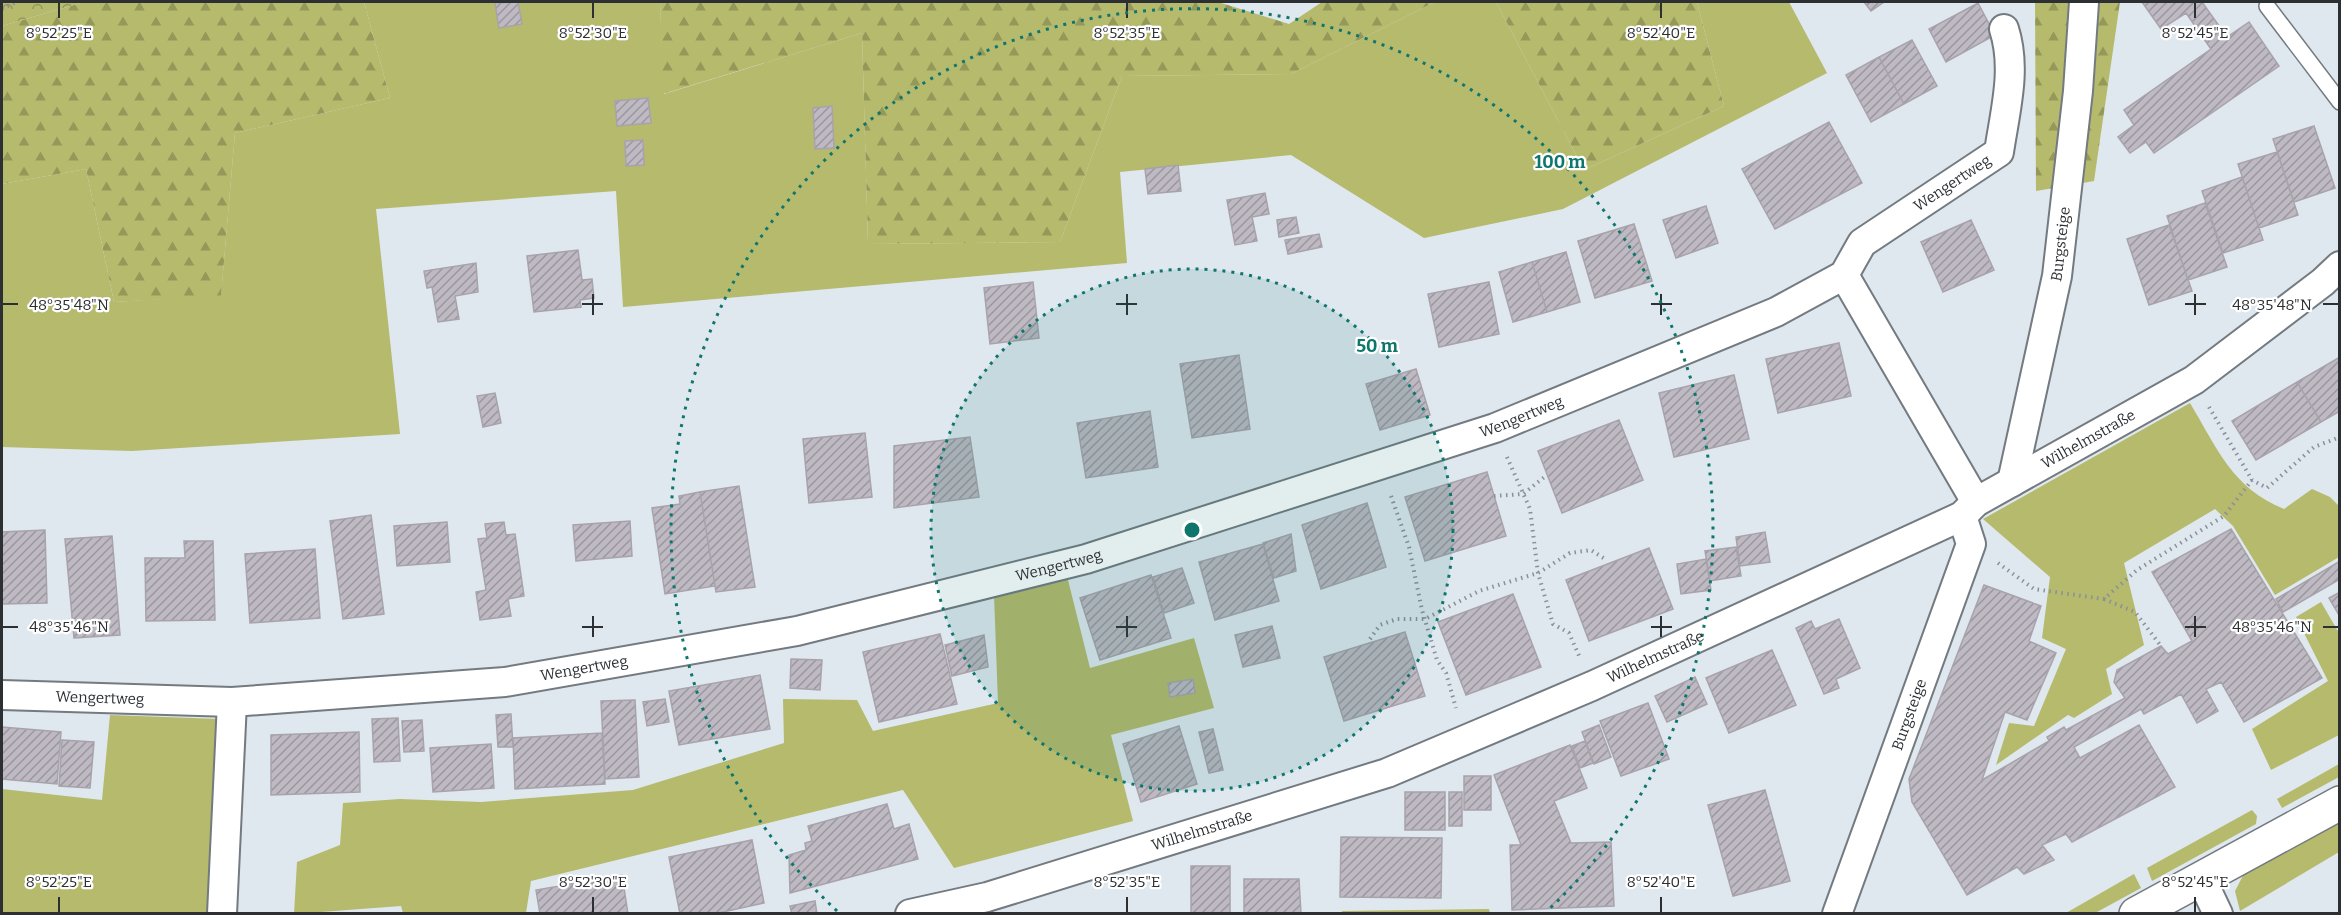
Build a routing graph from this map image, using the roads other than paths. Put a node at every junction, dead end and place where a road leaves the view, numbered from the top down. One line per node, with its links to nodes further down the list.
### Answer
1 (2084, 2): 7 (street, Burgsteige)
2 (2267, 6): 4 (lane)
3 (2004, 29): 6 (street, Wengertweg)
4 (2340, 102)
5 (2340, 266): 7 (street, Wilhelmstraße)
6 (1844, 275): 8 (street); 10 (street, Wengertweg)
7 (2012, 482): 8 (street, Wilhelmstraße)
8 (1969, 509): 14 (street, Wilhelmstraße); 15 (street, Burgsteige)
9 (2, 694): 10 (street, Wengertweg)
10 (232, 702): 13 (street)
11 (2340, 803): 12 (main road)
12 (2201, 878): 16 (main road); 17 (street)
13 (222, 914)
14 (910, 914)
15 (1837, 914)
16 (2136, 914)
17 (2218, 914)

